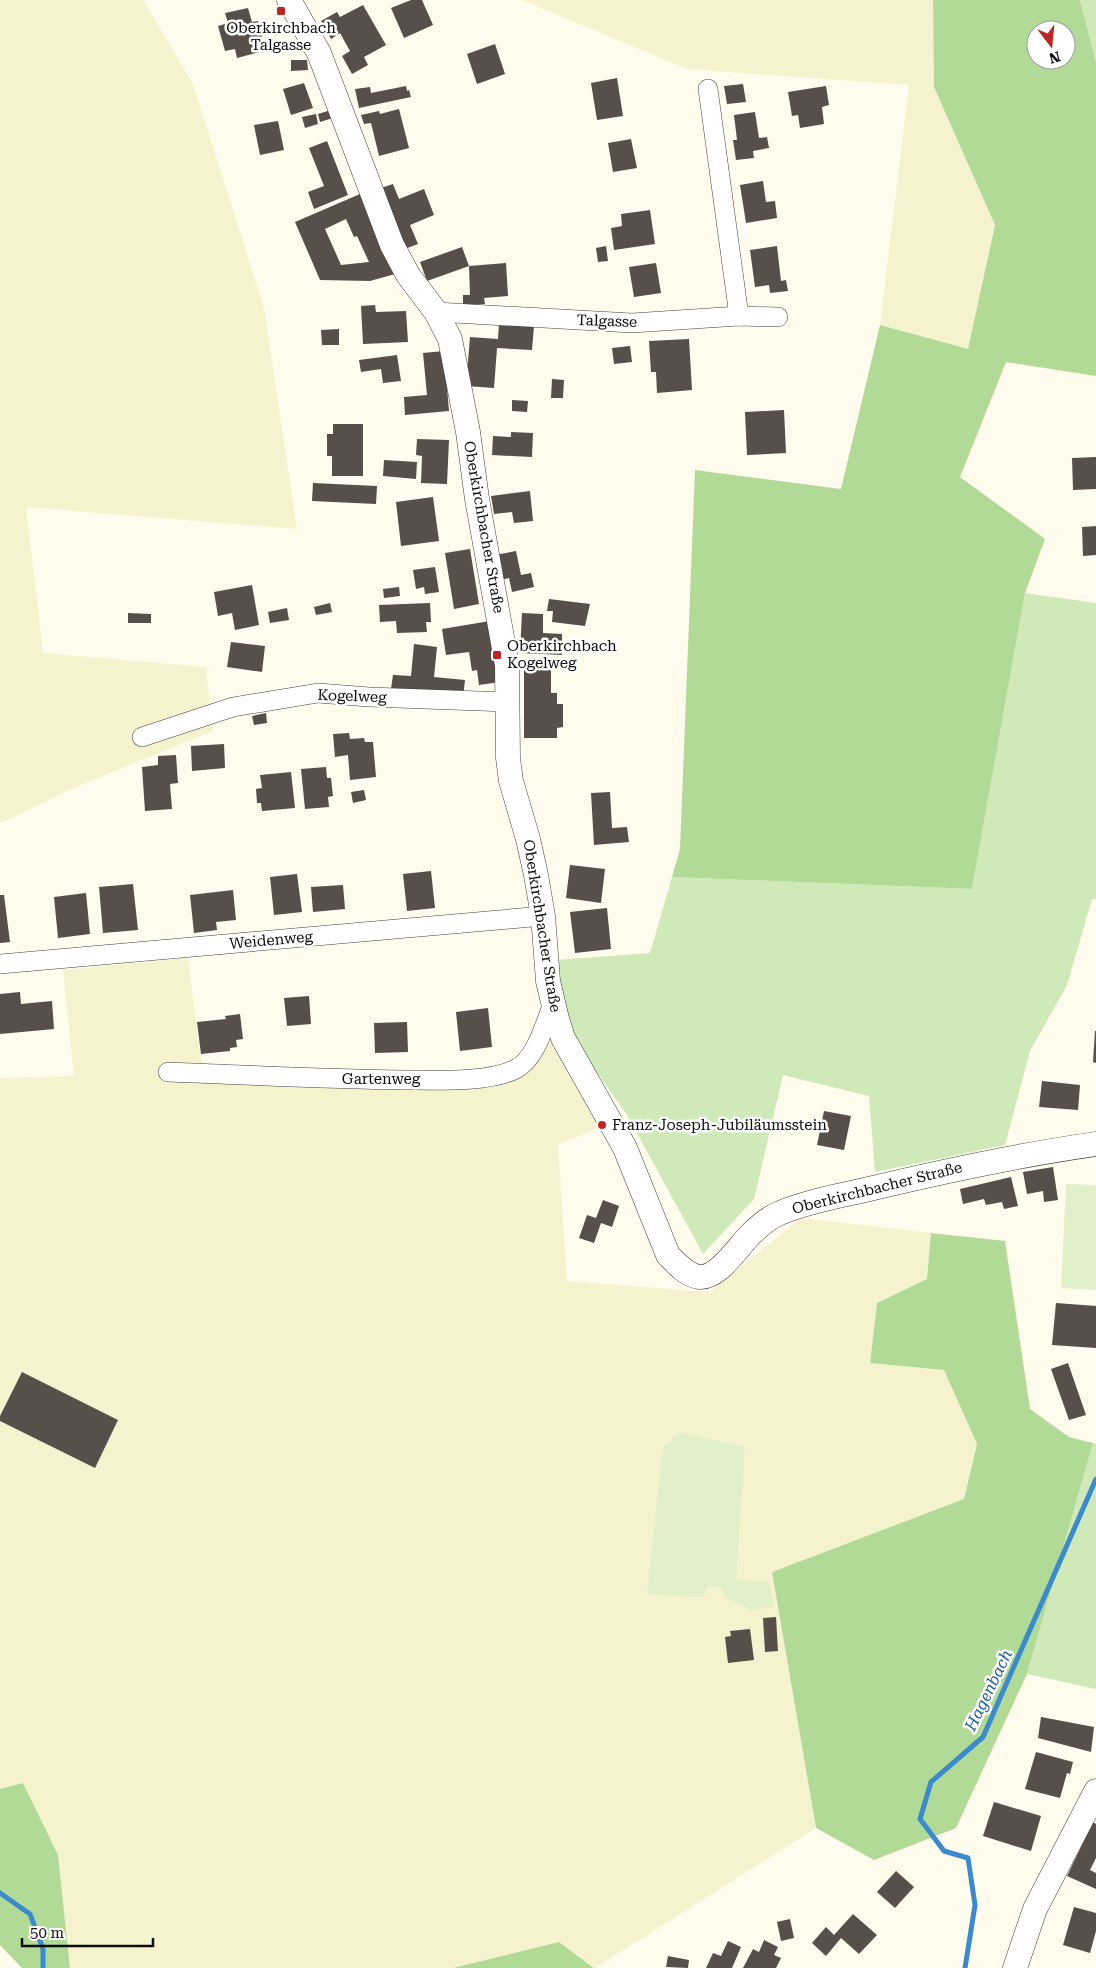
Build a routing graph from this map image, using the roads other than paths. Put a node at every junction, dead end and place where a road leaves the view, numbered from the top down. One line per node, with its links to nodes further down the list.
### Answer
1 (289, 0): 3 (street, Oberkirchbacher Straße)
2 (708, 89): 4 (street)
3 (436, 312): 4 (street, Talgasse); 6 (street, Oberkirchbacher Straße)
4 (739, 316): 5 (street, Talgasse)
5 (778, 317)
6 (508, 702): 7 (street, Kogelweg); 8 (street, Oberkirchbacher Straße)
7 (142, 737)
8 (543, 916): 9 (street, Weidenweg); 10 (street, Oberkirchbacher Straße)
9 (0, 964)
10 (553, 1004): 11 (street, Gartenweg); 12 (street, Oberkirchbacher Straße)
11 (168, 1072)
12 (1096, 1144)
13 (1096, 1791): 14 (street)
14 (1015, 1968)

